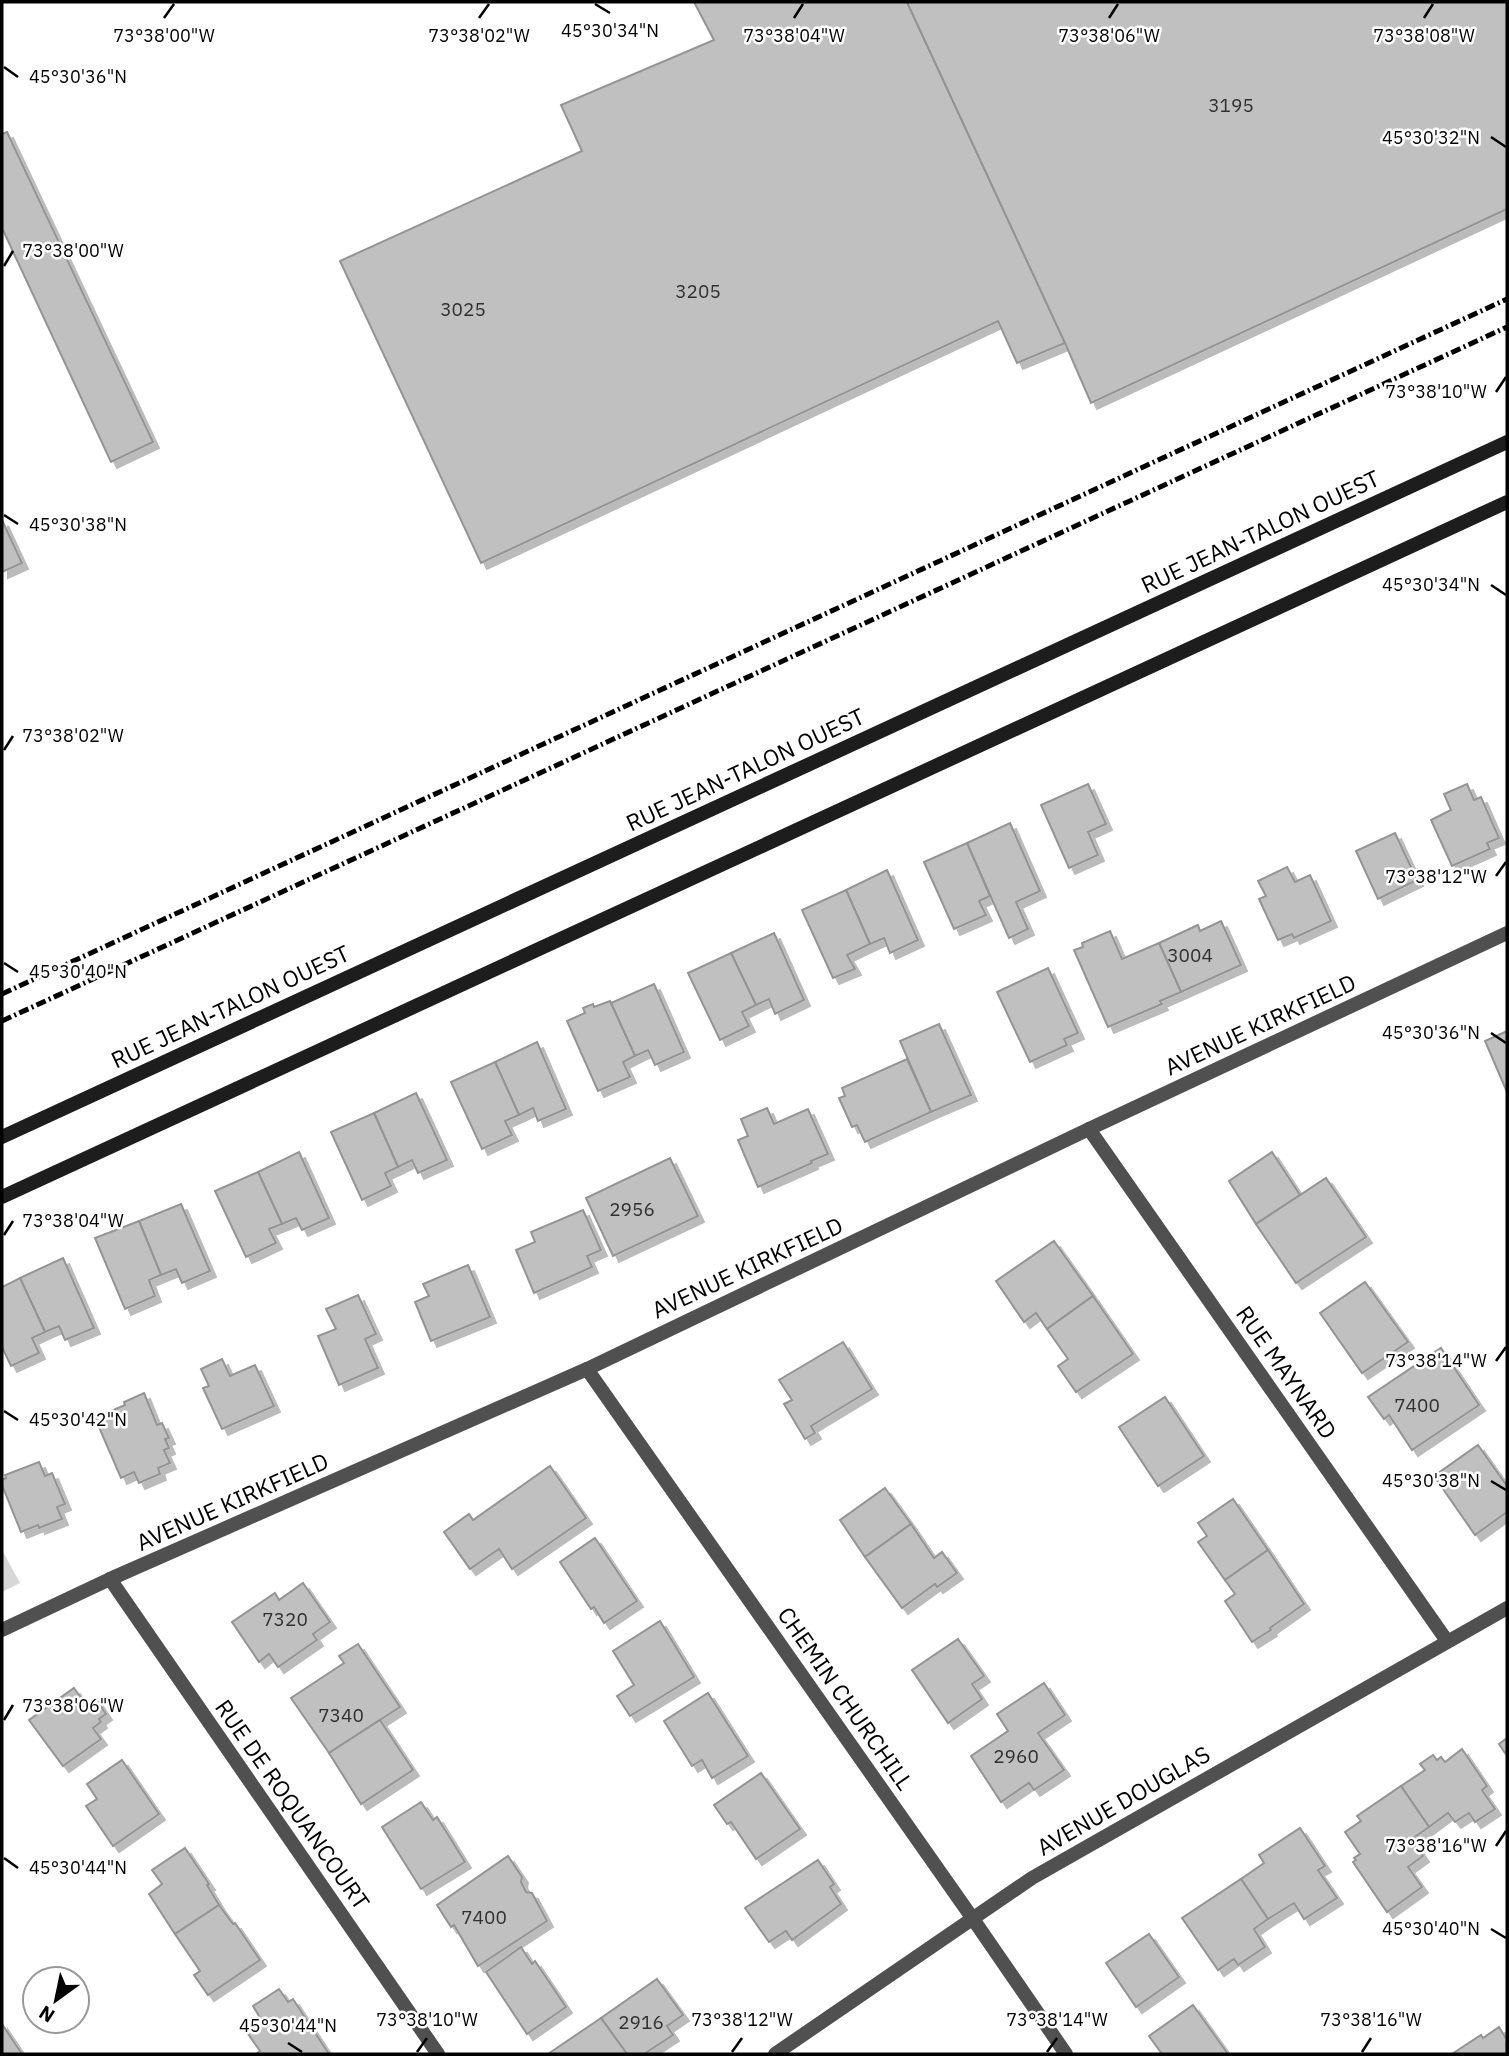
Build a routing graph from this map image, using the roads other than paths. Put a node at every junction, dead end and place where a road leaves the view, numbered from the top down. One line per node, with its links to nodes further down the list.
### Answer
1 (1507, 442): 5 (main road, RUE JEAN-TALON OUEST)
2 (1507, 502): 6 (main road)
3 (1507, 933): 4 (street, AVENUE KIRKFIELD)
4 (1089, 1129): 7 (street, AVENUE KIRKFIELD); 11 (street, RUE MAYNARD)
5 (2, 1137)
6 (2, 1197)
7 (587, 1369): 8 (street, AVENUE KIRKFIELD); 12 (street, CHEMIN CHURCHILL)
8 (110, 1579): 10 (street, AVENUE KIRKFIELD); 13 (street, RUE DE ROQUANCOURT)
9 (1507, 1608): 11 (street, AVENUE DOUGLAS)
10 (2, 1630)
11 (1447, 1641): 12 (street, AVENUE DOUGLAS)
12 (973, 1919): 14 (street, AVENUE DOUGLAS); 15 (street, CHEMIN CHURCHILL)
13 (438, 2054)
14 (775, 2054)
15 (1066, 2054)

